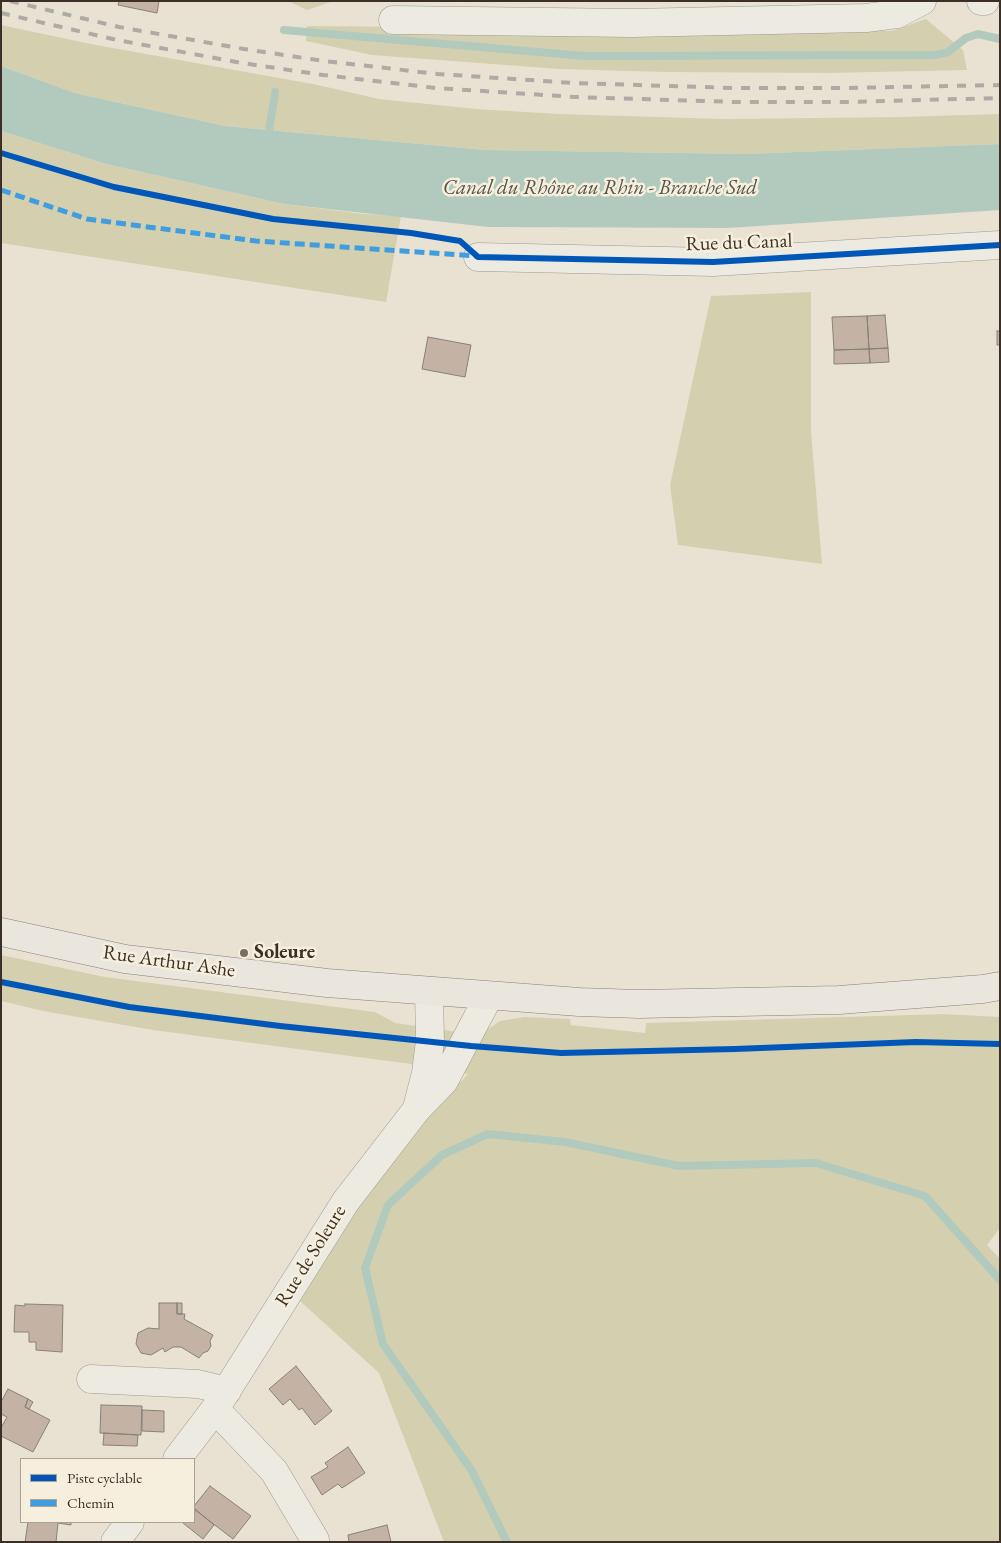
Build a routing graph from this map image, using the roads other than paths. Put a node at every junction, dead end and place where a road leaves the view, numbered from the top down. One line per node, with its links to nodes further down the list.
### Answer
1 (922, 1): 4 (street)
2 (981, 1): 3 (street)
3 (985, 1)
4 (393, 20)
5 (1000, 245): 6 (street, Rue du Canal)
6 (478, 257)
7 (1, 932): 9 (main road, Rue Arthur Ashe)
8 (1000, 986): 10 (main road, Rue Arthur Ashe)
9 (429, 991): 10 (main road, Rue Arthur Ashe); 11 (street, Rue de Soleure)
10 (489, 996): 11 (street, Rue de Soleure)
11 (417, 1109): 13 (street, Rue de Soleure)
12 (91, 1379): 13 (street)
13 (221, 1400): 14 (street, Rue de Soleure); 17 (street)
14 (178, 1458)
15 (129, 1523): 16 (street)
16 (115, 1542)
17 (314, 1542)

